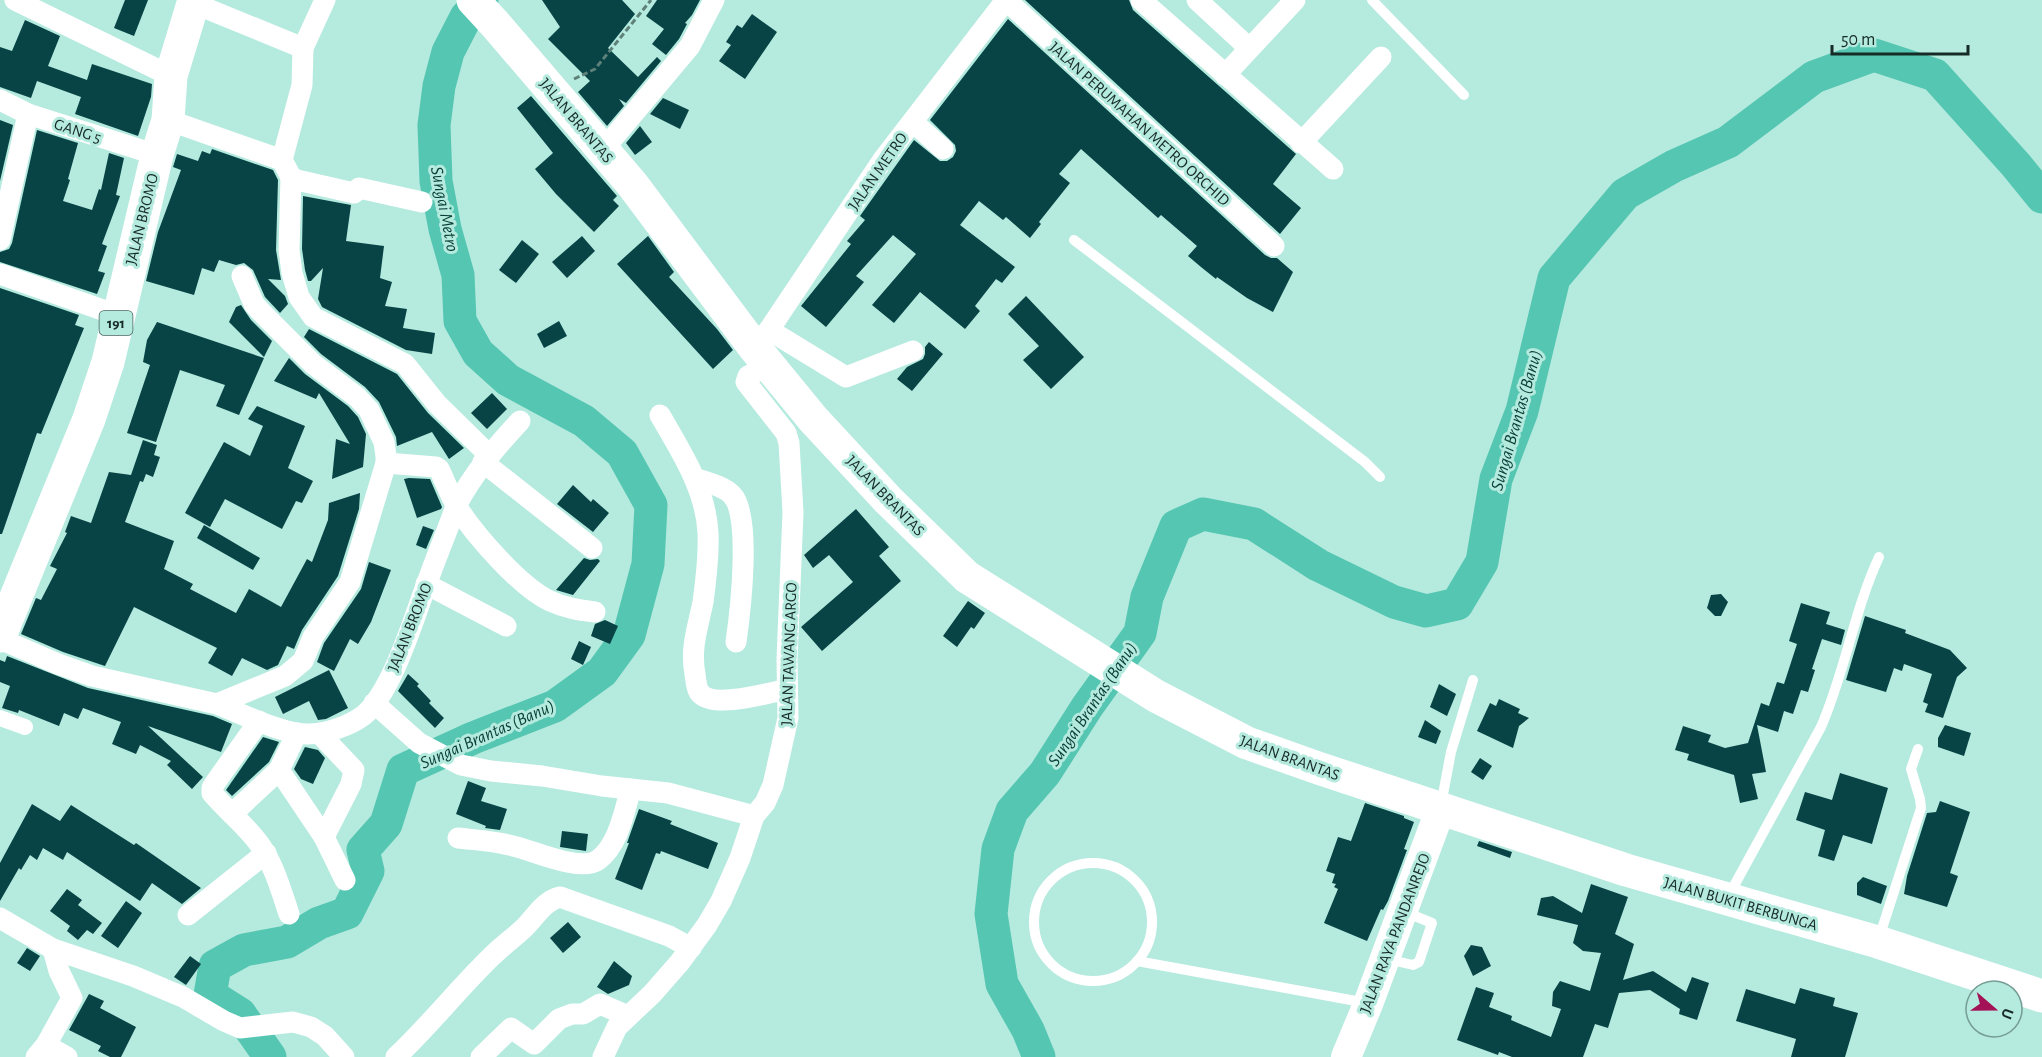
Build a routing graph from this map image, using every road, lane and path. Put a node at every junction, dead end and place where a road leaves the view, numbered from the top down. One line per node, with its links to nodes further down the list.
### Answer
1 (325, 0): 12 (street)
2 (473, 0): 17 (main road, JALAN BRANTAS)
3 (651, 0): 17 (path)
4 (714, 0): 25 (street)
5 (1006, 0): 22 (street, JALAN METRO); 32 (street, JALAN PERUMAHAN METRO ORCHID)
6 (1197, 0): 13 (street)
7 (1295, 0): 13 (street)
8 (1372, 0): 18 (lane)
9 (1144, 1): 15 (street)
10 (29, 2): 16 (street)
11 (194, 2): 12 (street); 16 (main road, JALAN BROMO / 191)
12 (303, 48): 27 (street)
13 (1249, 48): 15 (street)
14 (1382, 57): 23 (street)
15 (1225, 75): 23 (street)
16 (171, 76): 21 (main road, JALAN BROMO / 191)
17 (552, 90): 25 (main road, JALAN BRANTAS)
18 (1464, 95)
19 (0, 100): 20 (street, GANG 5)
20 (28, 114): 26 (street, GANG 5); 30 (street)
21 (168, 120): 26 (main road, JALAN BROMO / 191); 27 (street)
22 (913, 122): 24 (street); 36 (street, JALAN METRO)
23 (1301, 143): 28 (street)
24 (943, 149)
25 (603, 150): 36 (main road, JALAN BRANTAS)
26 (157, 155): 35 (main road, JALAN BROMO / 191)
27 (287, 168): 29 (street); 40 (street)
28 (1333, 169)
29 (422, 202)
30 (0, 240)
31 (1074, 240): 42 (lane)
32 (1274, 246)
33 (0, 274): 35 (street)
34 (242, 276): 41 (street)
35 (117, 315): 50 (main road, JALAN BROMO / 191)
36 (764, 347): 37 (street); 53 (street, JALAN TAWANG ARGO); 64 (main road, JALAN BRANTAS)
37 (913, 351)
38 (660, 415): 43 (street)
39 (519, 421): 40 (street, JALAN BROMO)
40 (486, 458): 44 (street, JALAN BROMO); 45 (street)
41 (386, 463): 44 (street); 55 (street)
42 (1380, 477)
43 (694, 478): 51 (street); 53 (street)
44 (456, 506): 47 (street, JALAN BROMO); 48 (street)
45 (592, 548)
46 (1879, 557): 71 (lane)
47 (426, 584): 49 (street); 54 (street, JALAN BROMO)
48 (595, 612)
49 (506, 626)
50 (0, 638): 55 (street)
51 (736, 642)
52 (1473, 680): 64 (lane)
53 (788, 689): 66 (street, JALAN TAWANG ARGO)
54 (374, 703): 60 (street); 63 (street)
55 (217, 704): 57 (street)
56 (0, 718): 58 (street)
57 (259, 721): 59 (street); 65 (street)
58 (25, 727)
59 (297, 733): 60 (street); 62 (street)
60 (319, 733): 67 (street)
61 (1918, 750): 75 (lane)
62 (279, 770): 65 (street); 67 (street)
63 (632, 789): 66 (street); 68 (street)
64 (1441, 808): 71 (main road, JALAN BUKIT BERBUNGA); 80 (main road, JALAN RAYA PANDANREJO)
65 (231, 814): 69 (street)
66 (754, 816): 76 (street, JALAN TAWANG ARGO)
67 (324, 837): 70 (street)
68 (458, 838)
69 (266, 853): 72 (street); 73 (street)
70 (345, 880)
71 (1728, 898): 75 (main road, JALAN BUKIT BERBUNGA)
72 (289, 914)
73 (188, 915)
74 (0, 918): 77 (street)
75 (1878, 942): 79 (main road, JALAN BUKIT BERBUNGA)
76 (691, 948): 81 (street, JALAN TAWANG ARGO); 85 (street)
77 (53, 949): 82 (street); 84 (street)
78 (1137, 961): 78 (lane); 80 (lane)
79 (2042, 996)
80 (1368, 1004): 88 (main road, JALAN RAYA PANDANREJO)
81 (628, 1016): 86 (street); 87 (street, JALAN TAWANG ARGO)
82 (41, 1051): 83 (street)
83 (67, 1057)
84 (344, 1057)
85 (396, 1057)
86 (481, 1057)
87 (603, 1057)
88 (1348, 1057)

